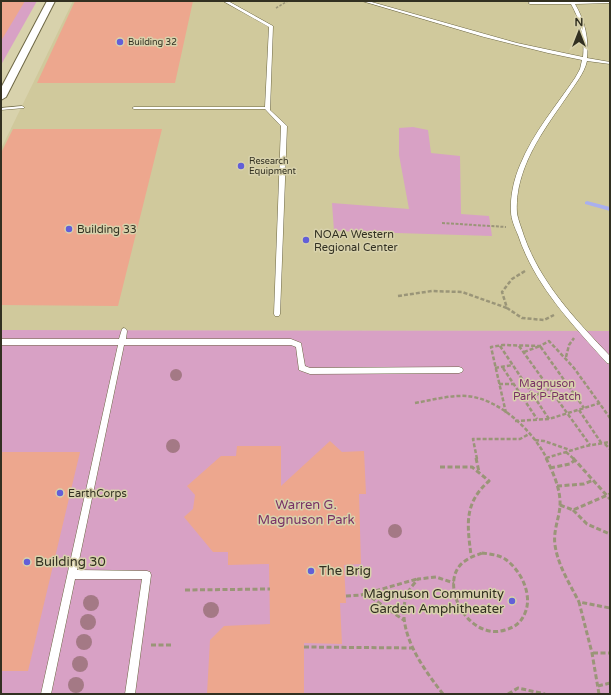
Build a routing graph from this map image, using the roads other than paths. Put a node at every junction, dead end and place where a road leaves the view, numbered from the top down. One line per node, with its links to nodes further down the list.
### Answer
1 (51, 1): 9 (street)
2 (225, 1): 12 (lane)
3 (364, 1): 7 (lane)
4 (573, 2): 5 (lane); 6 (lane); 7 (lane)
5 (610, 2)
6 (530, 3)
7 (585, 60): 8 (lane); 18 (lane)
8 (610, 63)
9 (1, 97)
10 (22, 107): 13 (lane)
11 (134, 108): 12 (lane)
12 (267, 108): 14 (lane)
13 (1, 109)
14 (277, 314)
15 (124, 331): 17 (lane)
16 (1, 342): 17 (lane)
17 (122, 342): 19 (lane); 20 (lane)
18 (610, 361)
19 (459, 370)
20 (72, 574): 21 (lane); 22 (lane)
21 (46, 694)
22 (130, 694)

